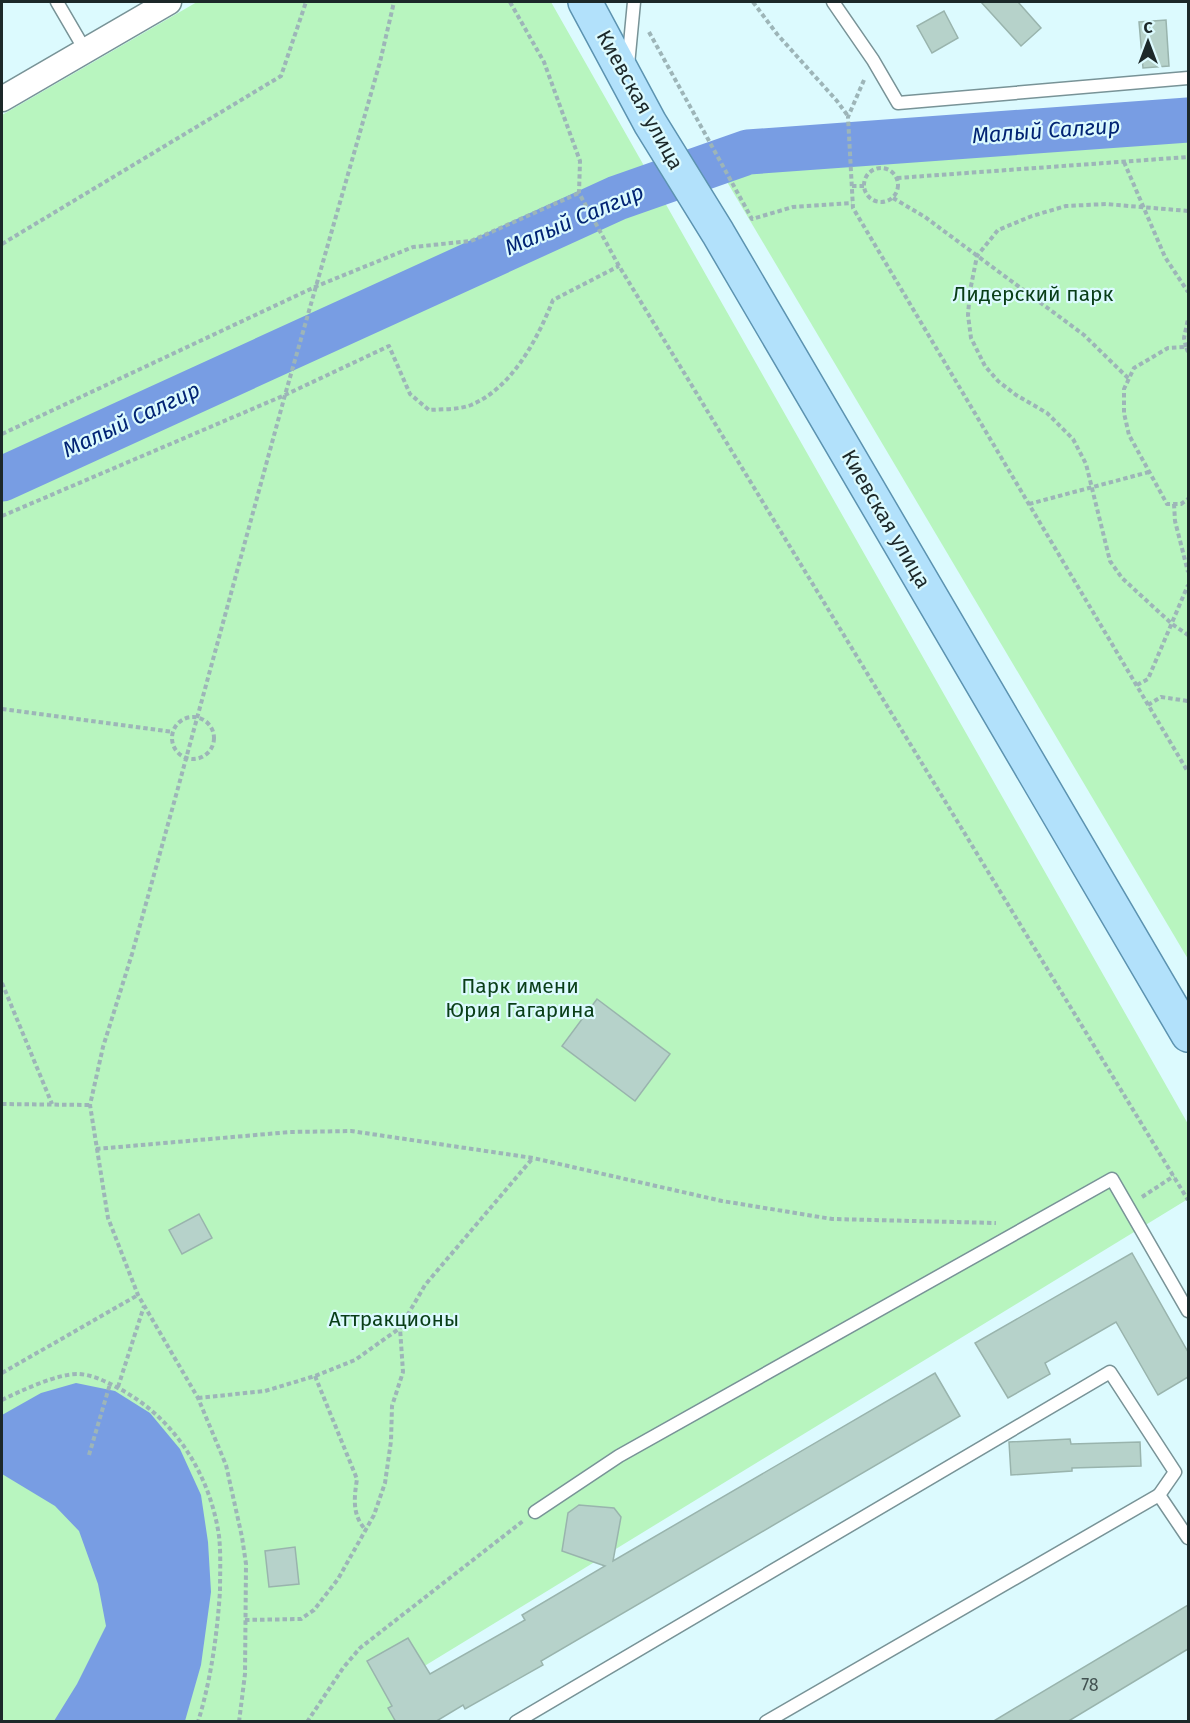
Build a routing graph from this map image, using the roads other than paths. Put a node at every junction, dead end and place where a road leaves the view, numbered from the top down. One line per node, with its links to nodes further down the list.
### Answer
1 (57, 2): 6 (lane)
2 (169, 2): 6 (street)
3 (585, 2): 7 (main road, Киевская улица)
4 (833, 2): 8 (lane)
5 (634, 3): 7 (lane)
6 (85, 50): 9 (street)
7 (627, 78): 10 (main road, Киевская улица)
8 (1188, 78)
9 (2, 99)
10 (1188, 1035)
11 (1188, 1311): 13 (lane)
12 (1159, 1495): 14 (lane); 15 (lane); 16 (lane)
13 (535, 1512)
14 (1188, 1538)
15 (516, 1722)
16 (766, 1722)

